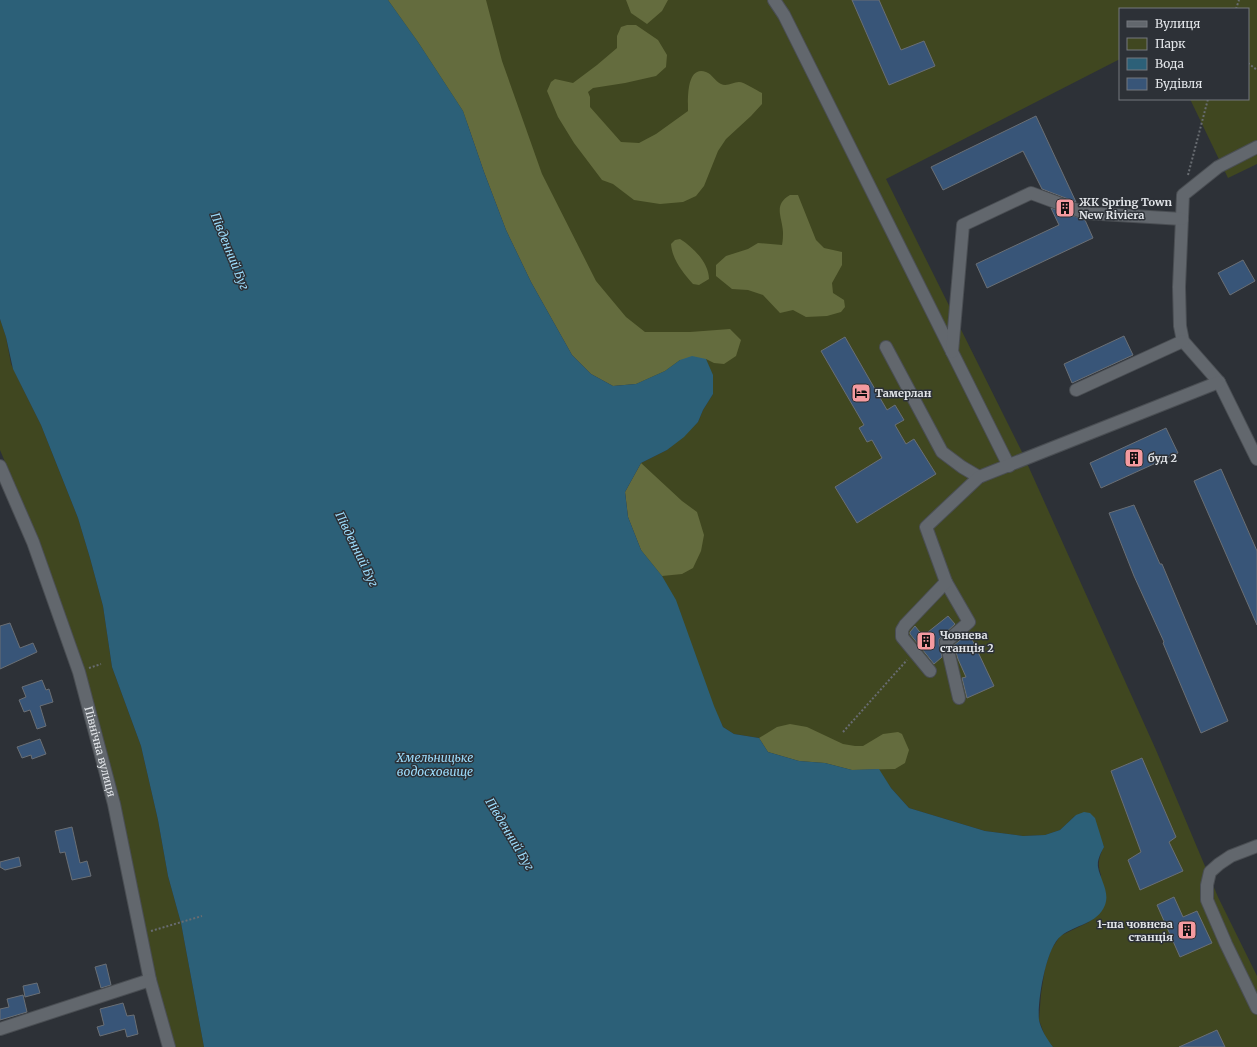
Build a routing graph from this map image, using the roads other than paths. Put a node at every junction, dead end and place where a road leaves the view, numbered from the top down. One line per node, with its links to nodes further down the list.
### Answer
1 (774, 0): 6 (street)
2 (1257, 147): 3 (street)
3 (1182, 219): 4 (street); 6 (street)
4 (1183, 341): 7 (street); 8 (street)
5 (886, 347): 13 (street)
6 (952, 354): 12 (street)
7 (1219, 382): 9 (street); 12 (street)
8 (1076, 390)
9 (1252, 437): 10 (street)
10 (1257, 459)
11 (0, 466): 18 (street, Північна вулиця)
12 (1009, 466): 13 (street)
13 (979, 478): 14 (street)
14 (946, 582): 15 (street); 16 (street)
15 (930, 671)
16 (959, 698)
17 (1257, 846): 19 (street)
18 (150, 980): 20 (street); 21 (street, Північна вулиця)
19 (1257, 1008)
20 (0, 1029)
21 (169, 1047)

